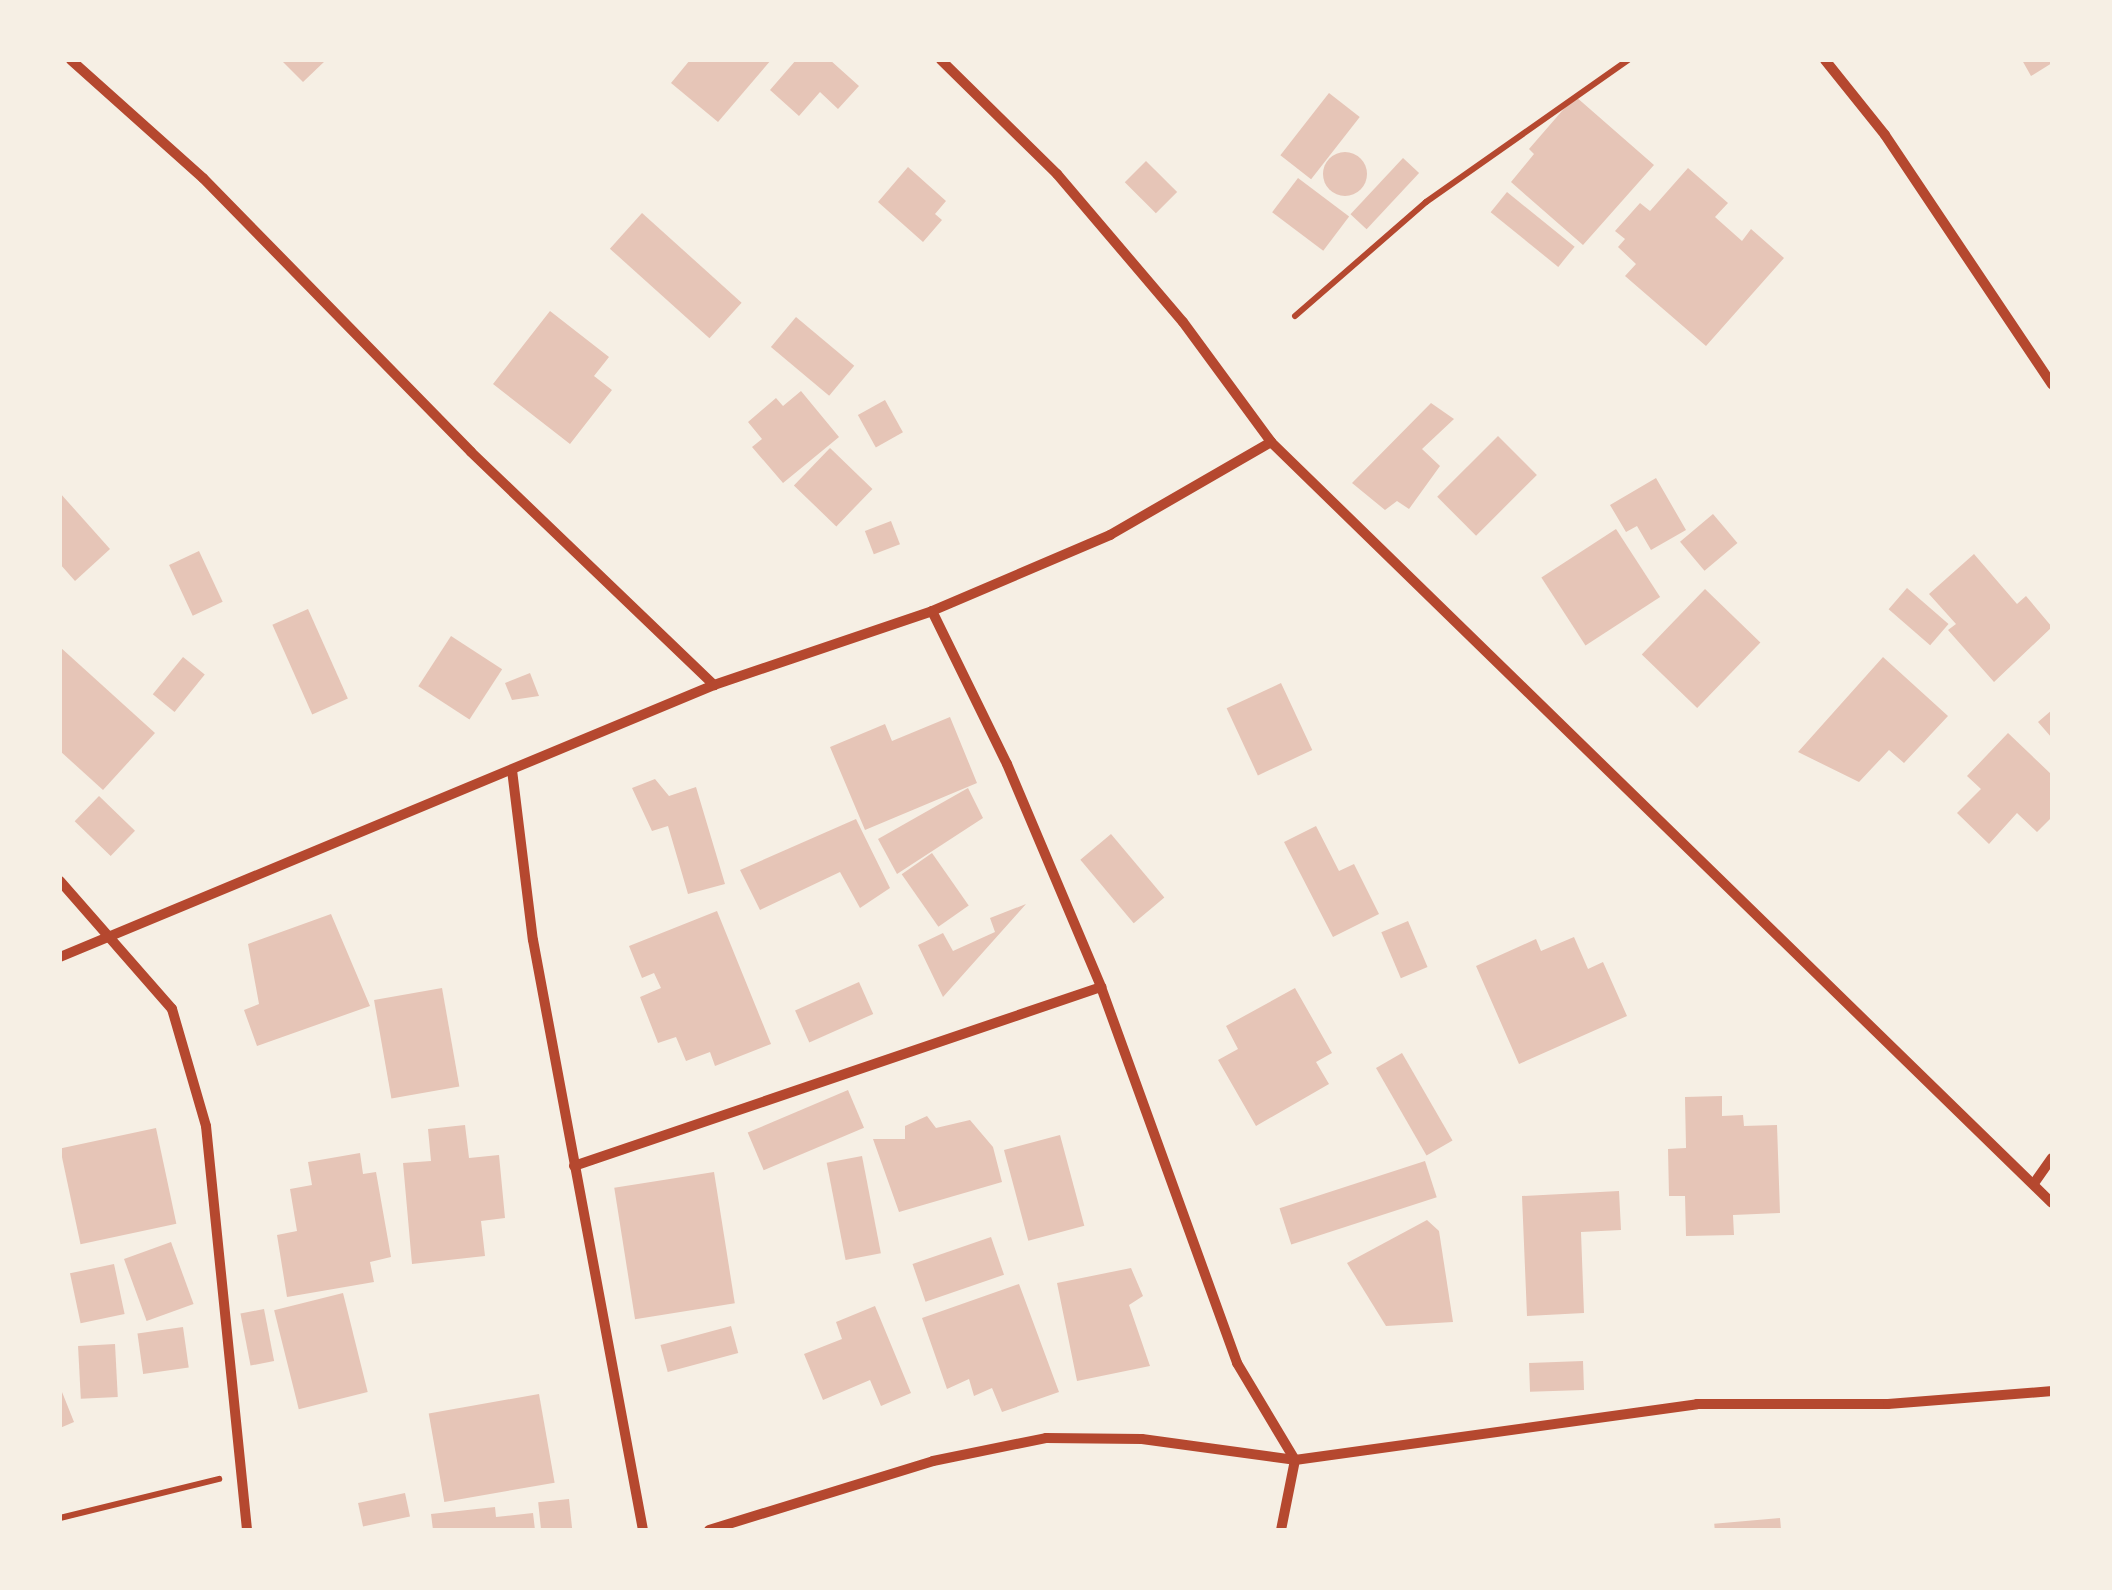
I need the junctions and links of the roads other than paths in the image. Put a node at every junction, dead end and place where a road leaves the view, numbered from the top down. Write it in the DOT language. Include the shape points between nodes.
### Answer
graph roads {
  1 [pos="71,60"];
  2 [pos="941,60"];
  3 [pos="1826,60"];
  4 [pos="2052,384"];
  5 [pos="1271,442"];
  6 [pos="932,611"];
  7 [pos="714,685"];
  8 [pos="512,770"];
  9 [pos="60,881"];
  10 [pos="109,936"];
  11 [pos="60,957"];
  12 [pos="1101,987"];
  13 [pos="2052,1158"];
  14 [pos="574,1166"];
  15 [pos="2035,1182"];
  16 [pos="2052,1202"];
  17 [pos="2052,1391"];
  18 [pos="1295,1460"];
  19 [pos="247,1530"];
  20 [pos="643,1530"];
  21 [pos="709,1530"];
  22 [pos="1280,1530"];
  1 -- 7 [label="street" via="202,178 471,452"];
  2 -- 5 [label="street" via="1057,174 1183,322"];
  3 -- 4 [label="street" via="1885,135"];
  5 -- 6 [label="street" via="1110,534"];
  5 -- 15 [label="street"];
  6 -- 7 [label="street"];
  6 -- 12 [label="street" via="1008,764"];
  7 -- 8 [label="street"];
  8 -- 10 [label="street"];
  8 -- 14 [label="street" via="533,940"];
  9 -- 10 [label="street"];
  10 -- 11 [label="street"];
  10 -- 19 [label="street" via="172,1009 206,1126"];
  12 -- 14 [label="street"];
  12 -- 18 [label="street" via="1237,1363"];
  13 -- 15 [label="street"];
  14 -- 20 [label="street"];
  15 -- 16 [label="street"];
  17 -- 18 [label="street" via="1888,1404 1698,1404"];
  18 -- 21 [label="street" via="1142,1438 1046,1438 933,1461"];
  18 -- 22 [label="street"];
}
